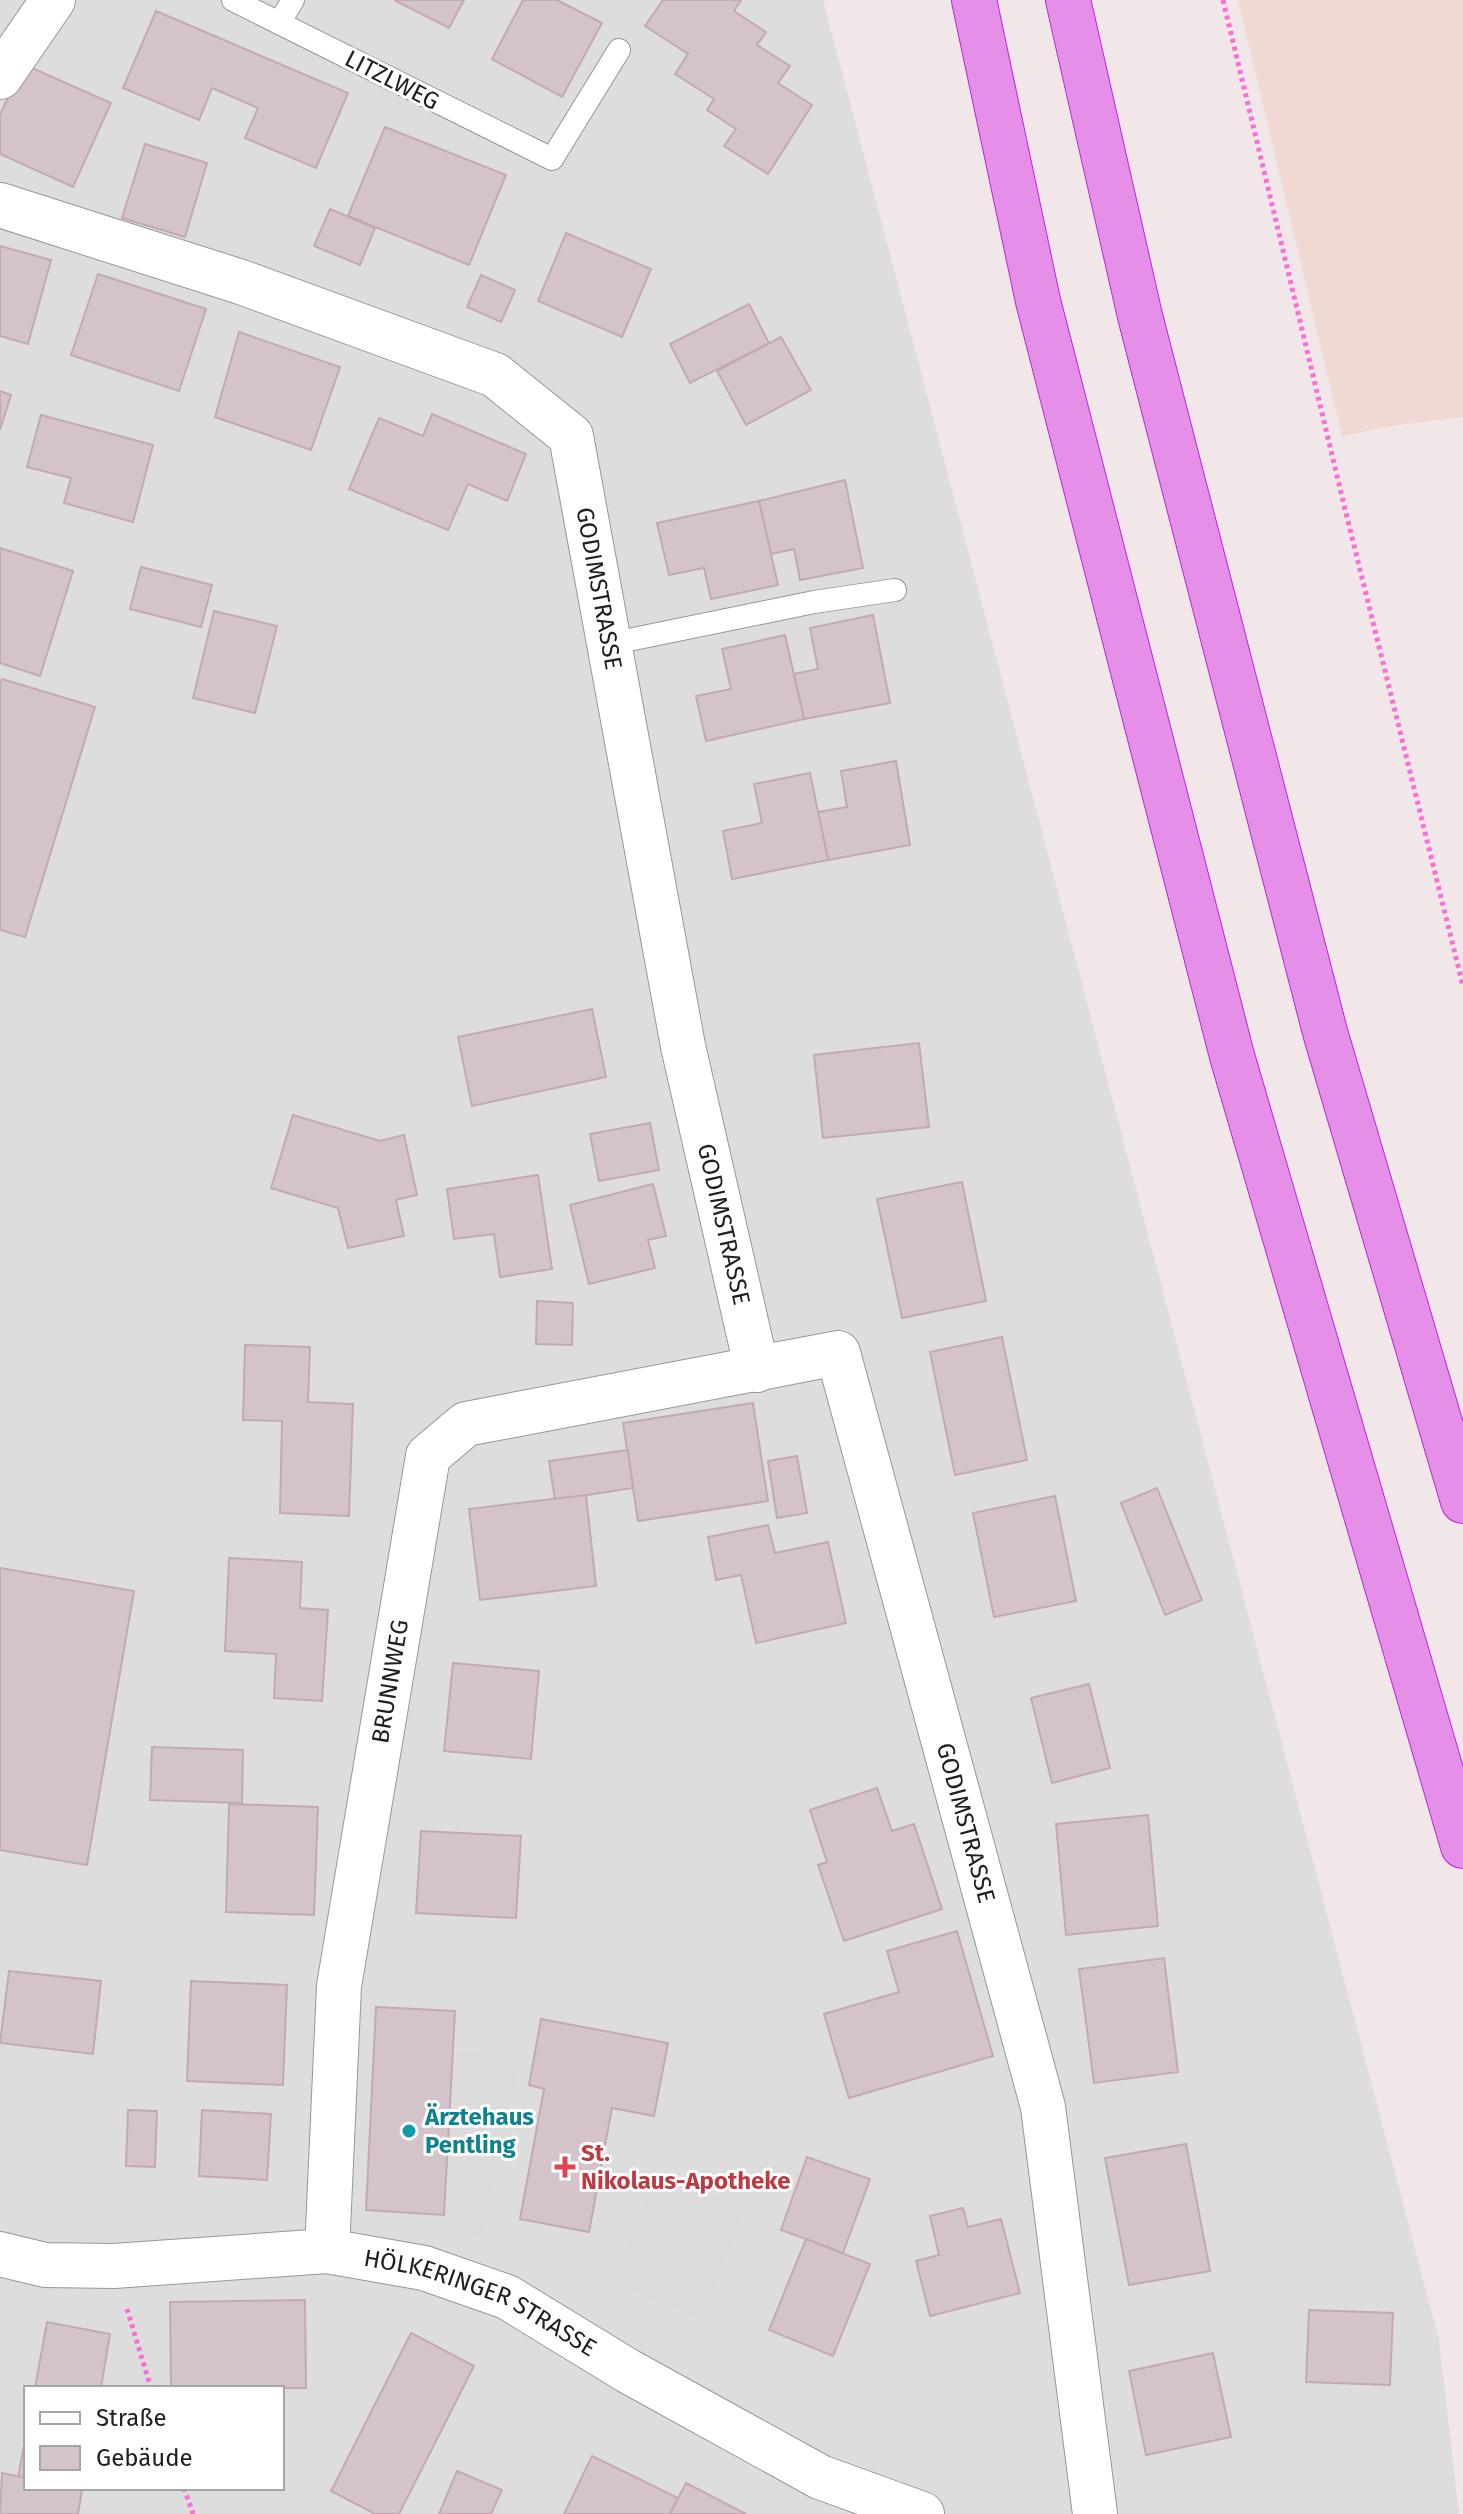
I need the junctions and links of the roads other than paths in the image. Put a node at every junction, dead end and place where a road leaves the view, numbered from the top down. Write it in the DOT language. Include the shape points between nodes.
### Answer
graph roads {
  1 [pos="53,0"];
  2 [pos="233,0"];
  3 [pos="293,0"];
  4 [pos="974,0"];
  5 [pos="1068,0"];
  6 [pos="279,23"];
  7 [pos="619,50"];
  8 [pos="0,77"];
  9 [pos="0,205"];
  10 [pos="895,590"];
  11 [pos="609,644"];
  12 [pos="757,1370"];
  13 [pos="1463,1501"];
  14 [pos="1463,1846"];
  15 [pos="327,2251"];
  16 [pos="0,2254"];
  17 [pos="922,2514"];
  18 [pos="1095,2514"];
  1 -- 8 [label="street"];
  2 -- 6 [label="lane, LITZLWEG"];
  3 -- 6 [label="lane"];
  4 -- 14 [label="highway" via="1038,301 1232,1056"];
  5 -- 13 [label="highway" via="1140,316 1325,1032"];
  6 -- 7 [label="lane, LITZLWEG" via="552,159"];
  9 -- 11 [label="street, GODIMSTRASSE" via="241,282 495,375 571,436"];
  10 -- 11 [label="lane"];
  11 -- 12 [label="street, GODIMSTRASSE" via="683,1046"];
  12 -- 15 [label="street, BRUNNWEG" via="466,1424 428,1456 339,1986"];
  12 -- 18 [label="street, GODIMSTRASSE" via="838,1353 1043,2107"];
  15 -- 16 [label="street, HÖLKERINGER STRASSE" via="114,2266 45,2265"];
  15 -- 17 [label="street, HÖLKERINGER STRASSE" via="424,2268 507,2297 820,2477"];
}
